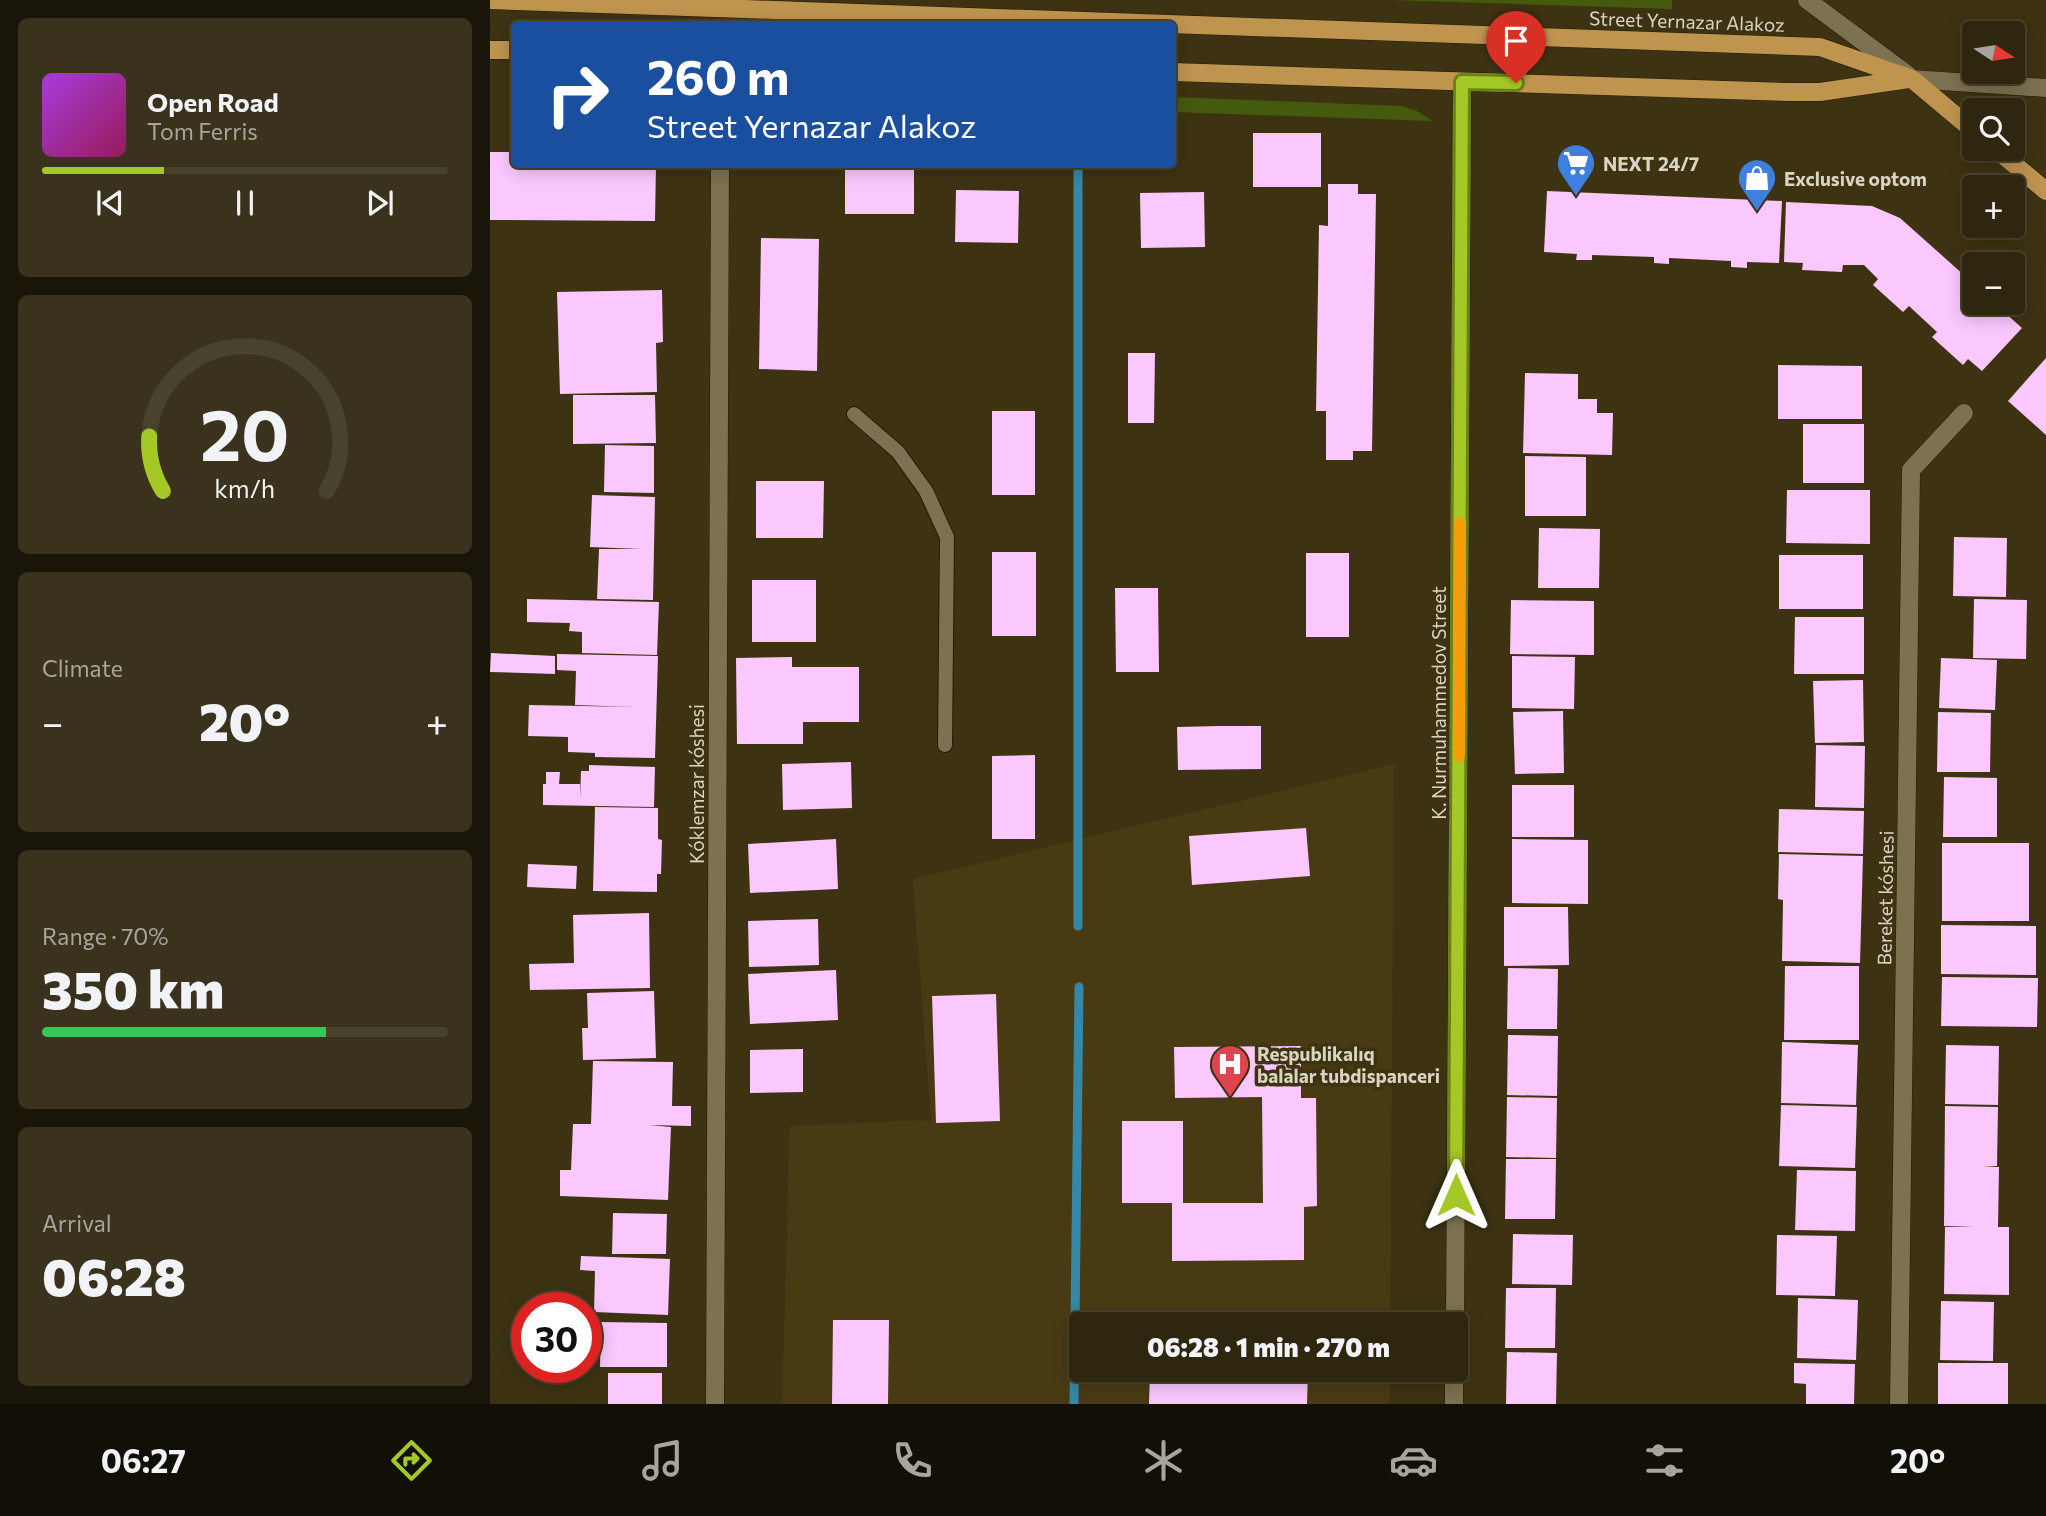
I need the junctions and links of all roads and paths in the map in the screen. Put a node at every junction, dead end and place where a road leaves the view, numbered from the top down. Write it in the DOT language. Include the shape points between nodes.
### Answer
graph roads {
  1 [pos="490,0"];
  2 [pos="1807,0"];
  3 [pos="1085,21"];
  4 [pos="1176,24"];
  5 [pos="490,50"];
  6 [pos="511,50"];
  7 [pos="1176,72"];
  8 [pos="1912,79"];
  9 [pos="1462,82"];
  10 [pos="2046,88"];
  11 [pos="1962,121"];
  12 [pos="2010,161"];
  13 [pos="720,168"];
  14 [pos="2046,191"];
  15 [pos="1964,413"];
  16 [pos="854,414"];
  17 [pos="945,745"];
  18 [pos="1455,1312"];
  19 [pos="1454,1382"];
  20 [pos="715,1404"];
  21 [pos="1454,1404"];
  22 [pos="1899,1404"];
  1 -- 3 [label="main road, Street Yernazar Alakoz"];
  2 -- 8 [label="street"];
  4 -- 8 [label="main road, Street Yernazar Alakoz" via="1821,47"];
  5 -- 6 [label="main road"];
  7 -- 9 [label="main road, Street Yernazar Alakoz"];
  8 -- 9 [label="main road, Street Yernazar Alakoz" via="1820,92"];
  8 -- 10 [label="street, Street Yernazar Alakoz"];
  8 -- 11 [label="main road"];
  9 -- 18 [label="street, K. Nurmuhammedov Street"];
  12 -- 14 [label="main road"];
  13 -- 20 [label="street, Kóklemzar kóshesi"];
  15 -- 22 [label="street, Bereket kóshesi" via="1911,470"];
  16 -- 17 [label="lane" via="898,452 926,491 947,537"];
  19 -- 21 [label="street"];
}
